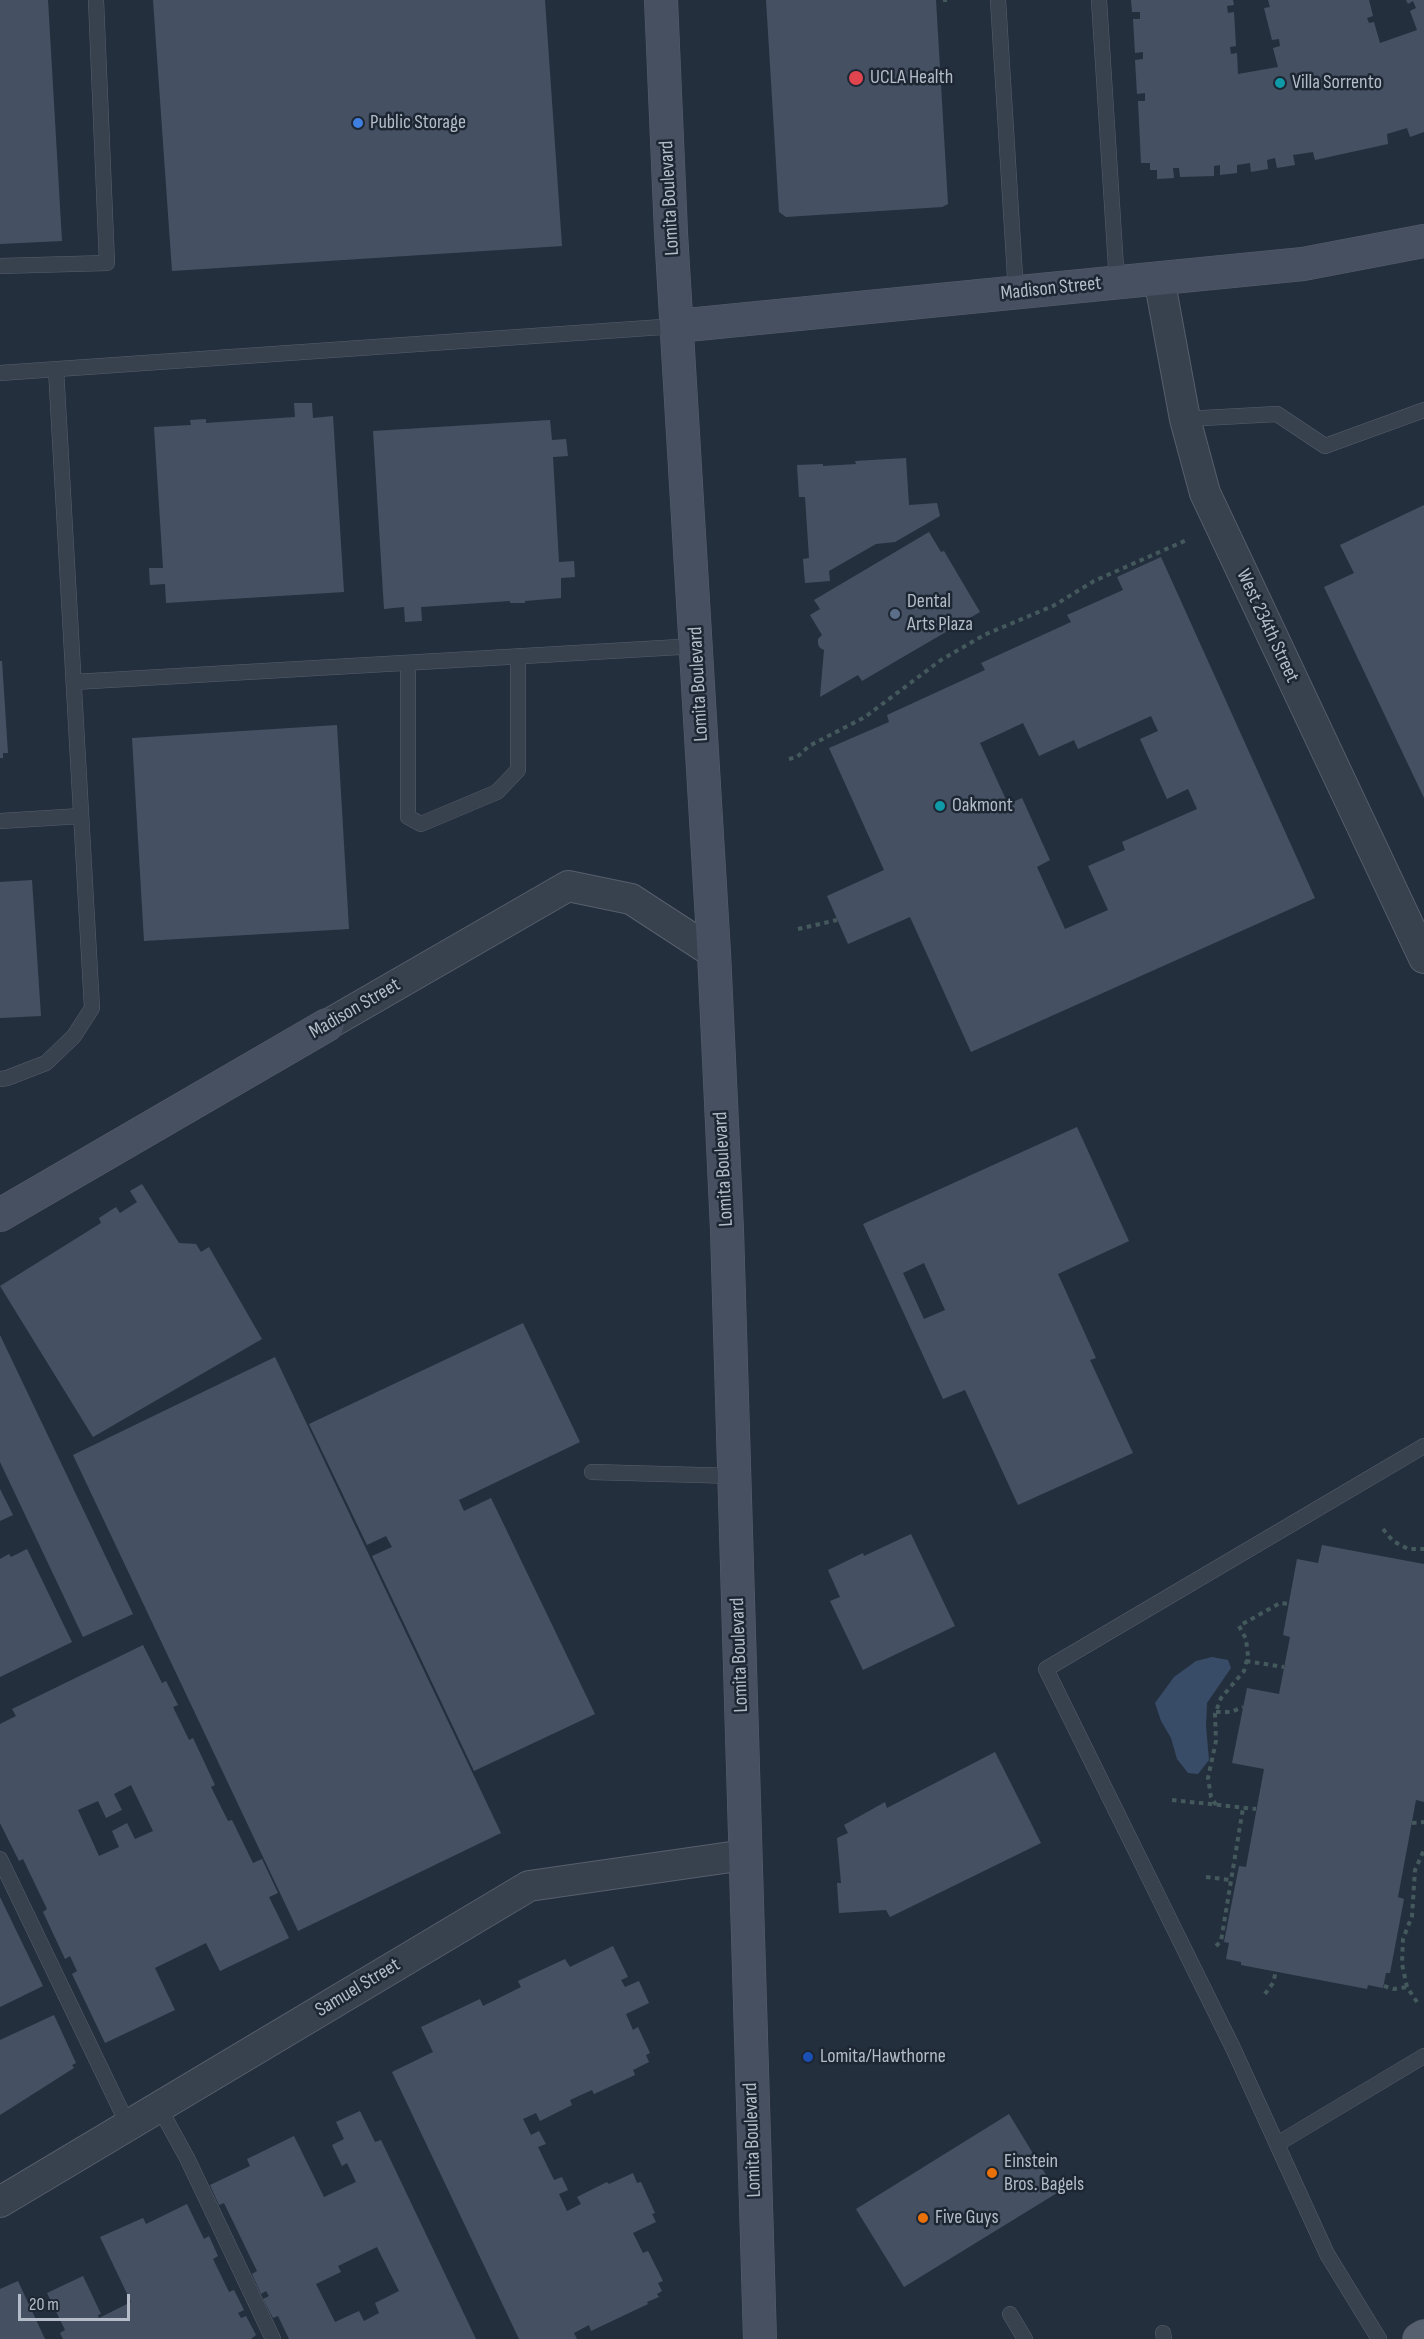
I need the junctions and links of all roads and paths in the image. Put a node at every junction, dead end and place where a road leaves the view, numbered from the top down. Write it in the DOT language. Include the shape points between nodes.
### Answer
graph roads {
  1 [pos="96,0"];
  2 [pos="661,0"];
  3 [pos="998,0"];
  4 [pos="1100,0"];
  5 [pos="1424,241"];
  6 [pos="0,266"];
  7 [pos="1160,278"];
  8 [pos="1118,283"];
  9 [pos="1016,293"];
  10 [pos="677,326"];
  11 [pos="56,369"];
  12 [pos="0,373"];
  13 [pos="1424,410"];
  14 [pos="1185,419"];
  15 [pos="1220,525"];
  16 [pos="697,646"];
  17 [pos="518,657"];
  18 [pos="408,663"];
  19 [pos="74,682"];
  20 [pos="789,759"];
  21 [pos="81,816"];
  22 [pos="0,821"];
  23 [pos="837,920"];
  24 [pos="798,928"];
  25 [pos="714,953"];
  26 [pos="1424,958"];
  27 [pos="327,1025"];
  28 [pos="2,1080"];
  29 [pos="0,1215"];
  30 [pos="1424,1446"];
  31 [pos="592,1472"];
  32 [pos="735,1476"];
  33 [pos="1383,1529"];
  34 [pos="1424,1549"];
  35 [pos="1289,1604"];
  36 [pos="1246,1661"];
  37 [pos="1284,1667"];
  38 [pos="1243,1707"];
  39 [pos="1216,1712"];
  40 [pos="1172,1800"];
  41 [pos="1216,1805"];
  42 [pos="1243,1808"];
  43 [pos="1256,1809"];
  44 [pos="1424,1822"];
  45 [pos="1412,1823"];
  46 [pos="1424,1850"];
  47 [pos="745,1855"];
  48 [pos="0,1859"];
  49 [pos="1206,1877"];
  50 [pos="1231,1880"];
  51 [pos="1216,1946"];
  52 [pos="1276,1971"];
  53 [pos="1383,1986"];
  54 [pos="1407,1987"];
  55 [pos="1265,1994"];
  56 [pos="1416,2002"];
  57 [pos="1424,2056"];
  58 [pos="159,2107"];
  59 [pos="128,2126"];
  60 [pos="1277,2144"];
  61 [pos="0,2202"];
  62 [pos="1010,2314"];
  63 [pos="1424,2336"];
  64 [pos="273,2339"];
  65 [pos="760,2339"];
  66 [pos="1025,2339"];
  67 [pos="1379,2339"];
  68 [pos="1419,2339"];
  1 -- 6 [label="lane" via="107,263"];
  2 -- 10 [label="main road, Lomita Boulevard"];
  3 -- 9 [label="lane"];
  4 -- 8 [label="lane"];
  5 -- 7 [label="main road, Madison Street" via="1303,264"];
  7 -- 8 [label="main road, Madison Street"];
  7 -- 14 [label="street, West 234th Street"];
  8 -- 9 [label="main road, Madison Street"];
  9 -- 10 [label="main road, Madison Street"];
  10 -- 11 [label="lane"];
  10 -- 16 [label="main road, Lomita Boulevard"];
  11 -- 12 [label="lane"];
  11 -- 19 [label="lane"];
  13 -- 14 [label="lane" via="1325,446 1277,414"];
  14 -- 15 [label="street, West 234th Street" via="1205,493"];
  15 -- 20 [label="path" via="984,635 941,660 865,717"];
  15 -- 26 [label="street, West 234th Street"];
  16 -- 17 [label="lane"];
  16 -- 25 [label="main road, Lomita Boulevard"];
  17 -- 18 [label="lane"];
  17 -- 18 [label="lane" via="518,770 497,792 421,824 408,817"];
  18 -- 19 [label="lane"];
  19 -- 21 [label="lane"];
  21 -- 22 [label="lane"];
  21 -- 28 [label="lane" via="92,1008 74,1036 46,1063"];
  23 -- 24 [label="path"];
  25 -- 27 [label="street, Madison Street" via="632,899 568,885"];
  25 -- 32 [label="main road, Lomita Boulevard"];
  27 -- 29 [label="main road, Madison Street"];
  30 -- 60 [label="lane" via="1046,1669"];
  31 -- 32 [label="lane"];
  32 -- 47 [label="main road, Lomita Boulevard"];
  33 -- 34 [label="path" via="1393,1541 1408,1548"];
  35 -- 36 [label="path" via="1280,1602 1239,1626 1246,1639"];
  36 -- 37 [label="path"];
  36 -- 39 [label="path" via="1244,1671 1221,1698"];
  38 -- 39 [label="path"];
  39 -- 41 [label="path" via="1216,1741 1208,1778"];
  40 -- 41 [label="path"];
  41 -- 42 [label="path"];
  42 -- 43 [label="path"];
  42 -- 50 [label="path"];
  44 -- 45 [label="path"];
  46 -- 54 [label="path" via="1415,1870 1412,1916 1403,1939 1402,1964"];
  47 -- 58 [label="street, Samuel Street" via="529,1886"];
  47 -- 65 [label="main road, Lomita Boulevard"];
  48 -- 59 [label="lane"];
  49 -- 50 [label="path"];
  50 -- 51 [label="path" via="1221,1941"];
  52 -- 55 [label="path" via="1274,1983"];
  53 -- 54 [label="path"];
  54 -- 56 [label="path"];
  57 -- 60 [label="lane"];
  58 -- 59 [label="street, Samuel Street"];
  58 -- 64 [label="lane"];
  59 -- 61 [label="street, Samuel Street"];
  60 -- 67 [label="lane" via="1327,2254"];
  62 -- 66 [label="lane"];
  63 -- 68 [label="main road"];
}
